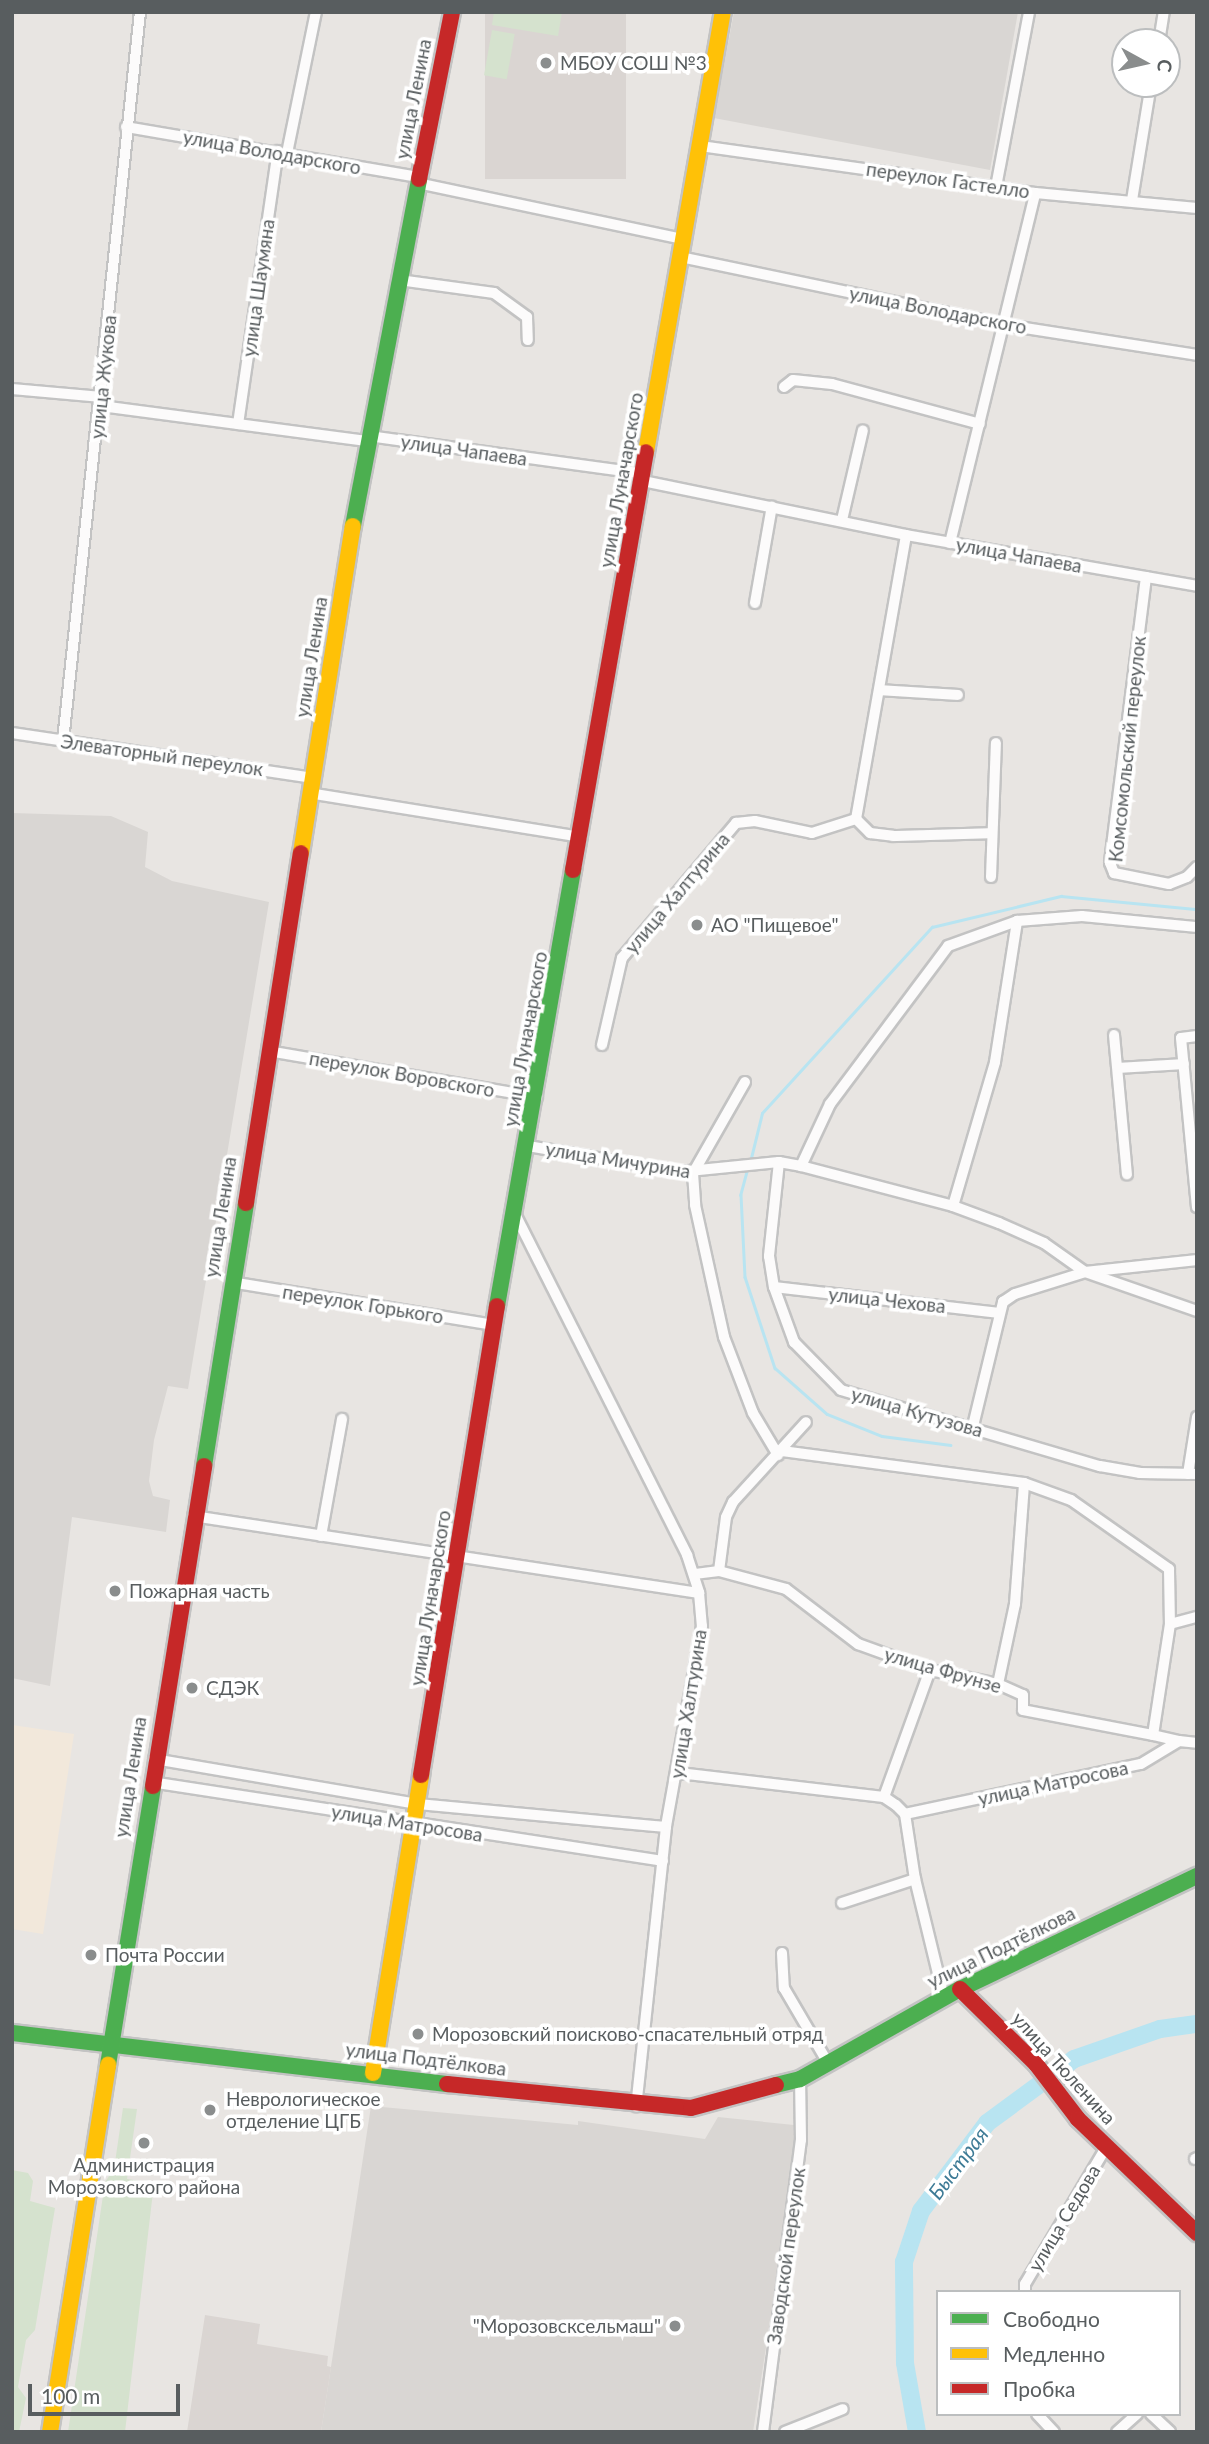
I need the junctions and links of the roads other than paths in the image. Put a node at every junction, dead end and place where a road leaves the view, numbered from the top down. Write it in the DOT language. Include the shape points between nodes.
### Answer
graph roads {
  1 [pos="140,12"];
  2 [pos="316,12"];
  3 [pos="452,12"];
  4 [pos="723,12"];
  5 [pos="1028,12"];
  6 [pos="1150,98"];
  7 [pos="126,127"];
  8 [pos="700,146"];
  9 [pos="283,152"];
  10 [pos="418,180"];
  11 [pos="996,187"];
  12 [pos="1035,193"];
  13 [pos="1132,200"];
  14 [pos="1197,208"];
  15 [pos="684,239"];
  16 [pos="680,257"];
  17 [pos="399,280"];
  18 [pos="1006,325"];
  19 [pos="528,340"];
  20 [pos="1197,355"];
  21 [pos="784,387"];
  22 [pos="12,389"];
  23 [pos="101,402"];
  24 [pos="238,424"];
  25 [pos="980,424"];
  26 [pos="863,430"];
  27 [pos="368,438"];
  28 [pos="643,478"];
  29 [pos="772,506"];
  30 [pos="842,520"];
  31 [pos="906,535"];
  32 [pos="950,543"];
  33 [pos="1146,577"];
  34 [pos="1197,586"];
  35 [pos="755,603"];
  36 [pos="878,690"];
  37 [pos="958,695"];
  38 [pos="12,733"];
  39 [pos="63,741"];
  40 [pos="996,743"];
  41 [pos="311,785"];
  42 [pos="856,818"];
  43 [pos="992,833"];
  44 [pos="581,837"];
  45 [pos="1197,867"];
  46 [pos="991,877"];
  47 [pos="1017,920"];
  48 [pos="1197,928"];
  49 [pos="1114,1035"];
  50 [pos="1197,1036"];
  51 [pos="602,1045"];
  52 [pos="268,1051"];
  53 [pos="1184,1064"];
  54 [pos="1118,1068"];
  55 [pos="745,1082"];
  56 [pos="537,1097"];
  57 [pos="528,1146"];
  58 [pos="779,1162"];
  59 [pos="801,1166"];
  60 [pos="693,1173"];
  61 [pos="1127,1174"];
  62 [pos="953,1206"];
  63 [pos="1197,1207"];
  64 [pos="516,1216"];
  65 [pos="1197,1260"];
  66 [pos="1085,1272"];
  67 [pos="232,1282"];
  68 [pos="774,1287"];
  69 [pos="1197,1311"];
  70 [pos="1000,1313"];
  71 [pos="494,1325"];
  72 [pos="1197,1417"];
  73 [pos="342,1419"];
  74 [pos="806,1422"];
  75 [pos="973,1426"];
  76 [pos="780,1453"];
  77 [pos="1193,1474"];
  78 [pos="1024,1483"];
  79 [pos="193,1516"];
  80 [pos="321,1536"];
  81 [pos="459,1558"];
  82 [pos="719,1572"];
  83 [pos="695,1574"];
  84 [pos="699,1593"];
  85 [pos="1197,1617"];
  86 [pos="1170,1624"];
  87 [pos="930,1670"];
  88 [pos="998,1684"];
  89 [pos="1153,1735"];
  90 [pos="1179,1741"];
  91 [pos="1197,1743"];
  92 [pos="154,1759"];
  93 [pos="679,1773"];
  94 [pos="151,1782"];
  95 [pos="884,1797"];
  96 [pos="418,1804"];
  97 [pos="905,1815"];
  98 [pos="414,1826"];
  99 [pos="666,1827"];
  100 [pos="663,1861"];
  101 [pos="1197,1876"];
  102 [pos="915,1879"];
  103 [pos="842,1903"];
  104 [pos="782,1953"];
  105 [pos="960,1989"];
  106 [pos="944,1998"];
  107 [pos="12,2034"];
  108 [pos="111,2043"];
  109 [pos="828,2063"];
  110 [pos="373,2073"];
  111 [pos="800,2079"];
  112 [pos="636,2106"];
  113 [pos="1107,2146"];
  114 [pos="1197,2233"];
  115 [pos="1025,2290"];
  116 [pos="843,2410"];
  117 [pos="1039,2416"];
  118 [pos="1135,2416"];
  119 [pos="1153,2416"];
  120 [pos="50,2432"];
  121 [pos="763,2432"];
  122 [pos="785,2432"];
  123 [pos="1054,2432"];
  124 [pos="1117,2432"];
  125 [pos="1170,2432"];
  1 -- 7 [label="street, улица Жукова"];
  2 -- 9 [label="street, улица Шаумяна"];
  3 -- 10 [label="main road, улица Ленина"];
  4 -- 8 [label="main road, улица Луначарского"];
  5 -- 11 [label="street"];
  6 -- 13 [label="street"];
  7 -- 9 [label="street, улица Володарского"];
  7 -- 23 [label="street, улица Жукова"];
  8 -- 11 [label="street, переулок Гастелло"];
  8 -- 15 [label="main road, улица Луначарского"];
  9 -- 10 [label="street, улица Володарского"];
  9 -- 24 [label="street, улица Шаумяна"];
  10 -- 15 [label="street, улица Володарского"];
  10 -- 17 [label="main road, улица Ленина"];
  11 -- 12 [label="street, переулок Гастелло"];
  12 -- 13 [label="street, переулок Гастелло"];
  12 -- 18 [label="street"];
  13 -- 14 [label="street, переулок Гастелло"];
  15 -- 16 [label="main road, улица Луначарского"];
  16 -- 18 [label="street, улица Володарского"];
  16 -- 28 [label="main road, улица Луначарского"];
  17 -- 19 [label="street" via="494,293 527,317"];
  17 -- 27 [label="main road, улица Ленина"];
  18 -- 20 [label="street, улица Володарского"];
  18 -- 25 [label="street"];
  21 -- 25 [label="street" via="793,380 832,384"];
  22 -- 23 [label="street, улица Чапаева"];
  23 -- 24 [label="street, улица Чапаева"];
  23 -- 39 [label="street, улица Жукова"];
  24 -- 27 [label="street, улица Чапаева"];
  25 -- 32 [label="street"];
  26 -- 30 [label="street"];
  27 -- 28 [label="street, улица Чапаева"];
  27 -- 41 [label="main road, улица Ленина"];
  28 -- 29 [label="street, улица Чапаева"];
  28 -- 44 [label="main road, улица Луначарского"];
  29 -- 30 [label="street, улица Чапаева"];
  29 -- 35 [label="street"];
  30 -- 31 [label="street, улица Чапаева"];
  31 -- 32 [label="street, улица Чапаева"];
  31 -- 36 [label="street"];
  32 -- 33 [label="street, улица Чапаева"];
  33 -- 34 [label="street, улица Чапаева"];
  33 -- 45 [label="street, Комсомольский переулок" via="1110,863 1114,873 1170,884"];
  36 -- 37 [label="street"];
  36 -- 42 [label="street"];
  38 -- 39 [label="street, Элеваторный переулок"];
  39 -- 41 [label="street, Элеваторный переулок"];
  40 -- 43 [label="street"];
  41 -- 44 [label="street, Элеваторный переулок"];
  41 -- 52 [label="main road, улица Ленина"];
  42 -- 43 [label="street" via="870,833 893,836"];
  42 -- 51 [label="street, улица Халтурина" via="812,833 755,821 736,823 622,958"];
  43 -- 46 [label="street"];
  44 -- 56 [label="main road, улица Луначарского"];
  47 -- 48 [label="street" via="1082,916"];
  47 -- 59 [label="street" via="948,946 830,1104"];
  47 -- 62 [label="street" via="995,1062"];
  49 -- 54 [label="street"];
  50 -- 53 [label="street" via="1181,1038"];
  52 -- 56 [label="street, переулок Воровского"];
  52 -- 67 [label="main road, улица Ленина"];
  53 -- 54 [label="street"];
  53 -- 63 [label="street"];
  54 -- 61 [label="street"];
  55 -- 60 [label="street"];
  56 -- 57 [label="main road, улица Луначарского"];
  57 -- 60 [label="street, улица Мичурина"];
  57 -- 64 [label="main road, улица Луначарского"];
  58 -- 59 [label="street, улица Мичурина"];
  58 -- 60 [label="street, улица Мичурина"];
  58 -- 68 [label="street, улица Кутузова" via="769,1256"];
  59 -- 62 [label="street, улица Мичурина"];
  60 -- 76 [label="street" via="695,1205 724,1337 752,1413"];
  62 -- 66 [label="street, улица Мичурина" via="1044,1243"];
  64 -- 71 [label="main road, улица Луначарского"];
  64 -- 83 [label="street, улица Халтурина"];
  65 -- 66 [label="street"];
  66 -- 69 [label="street"];
  66 -- 70 [label="street" via="1015,1294 1003,1302"];
  67 -- 71 [label="street, переулок Горького"];
  67 -- 79 [label="main road, улица Ленина"];
  68 -- 70 [label="street, улица Чехова"];
  68 -- 75 [label="street, улица Кутузова" via="793,1342 841,1390"];
  70 -- 75 [label="street"];
  71 -- 81 [label="main road, улица Луначарского"];
  72 -- 77 [label="street"];
  73 -- 80 [label="street"];
  74 -- 76 [label="street"];
  75 -- 77 [label="street, улица Кутузова" via="1100,1466 1140,1473"];
  76 -- 78 [label="street"];
  76 -- 82 [label="street" via="733,1502 726,1517"];
  78 -- 86 [label="street" via="1071,1500 1169,1569"];
  78 -- 88 [label="street" via="1015,1604"];
  79 -- 80 [label="street"];
  79 -- 92 [label="main road, улица Ленина"];
  80 -- 81 [label="street"];
  81 -- 84 [label="street"];
  81 -- 96 [label="main road, улица Луначарского"];
  82 -- 83 [label="street, улица Фрунзе"];
  82 -- 87 [label="street, улица Фрунзе" via="786,1589 858,1644"];
  83 -- 84 [label="street, улица Халтурина"];
  84 -- 93 [label="street, улица Халтурина" via="702,1626"];
  85 -- 86 [label="street"];
  86 -- 89 [label="street"];
  87 -- 88 [label="street, улица Фрунзе"];
  87 -- 95 [label="street"];
  88 -- 89 [label="street, улица Фрунзе" via="1023,1695 1023,1710"];
  89 -- 90 [label="street"];
  90 -- 91 [label="street"];
  90 -- 97 [label="street, улица Матросова" via="1141,1764"];
  92 -- 94 [label="main road, улица Ленина"];
  92 -- 96 [label="street, улица Матросова"];
  93 -- 95 [label="street"];
  93 -- 99 [label="street, улица Халтурина"];
  94 -- 98 [label="street, улица Матросова"];
  94 -- 108 [label="main road, улица Ленина"];
  95 -- 97 [label="street"];
  96 -- 98 [label="main road, улица Луначарского"];
  96 -- 99 [label="street, улица Матросова"];
  97 -- 102 [label="street"];
  98 -- 100 [label="street, улица Матросова"];
  98 -- 110 [label="main road, улица Луначарского"];
  99 -- 100 [label="street, улица Халтурина"];
  100 -- 112 [label="street, улица Халтурина"];
  101 -- 105 [label="main road, улица Подтёлкова"];
  102 -- 103 [label="street"];
  102 -- 106 [label="street"];
  104 -- 109 [label="street" via="785,1988"];
  105 -- 106 [label="main road, улица Подтёлкова"];
  105 -- 113 [label="main road, улица Тюленина" via="1036,2064 1061,2099"];
  106 -- 109 [label="main road, улица Подтёлкова"];
  107 -- 108 [label="main road, улица Подтёлкова"];
  108 -- 110 [label="main road, улица Подтёлкова"];
  108 -- 120 [label="main road, улица Ленина"];
  109 -- 111 [label="main road, улица Подтёлкова"];
  110 -- 112 [label="main road, улица Подтёлкова"];
  111 -- 112 [label="main road, улица Подтёлкова" via="691,2108"];
  111 -- 121 [label="street, Заводской переулок" via="801,2140"];
  113 -- 114 [label="main road, улица Тюленина"];
  113 -- 115 [label="street, улица Седова"];
  116 -- 122 [label="street"];
  117 -- 123 [label="street"];
  118 -- 124 [label="street"];
  119 -- 125 [label="street"];
}
